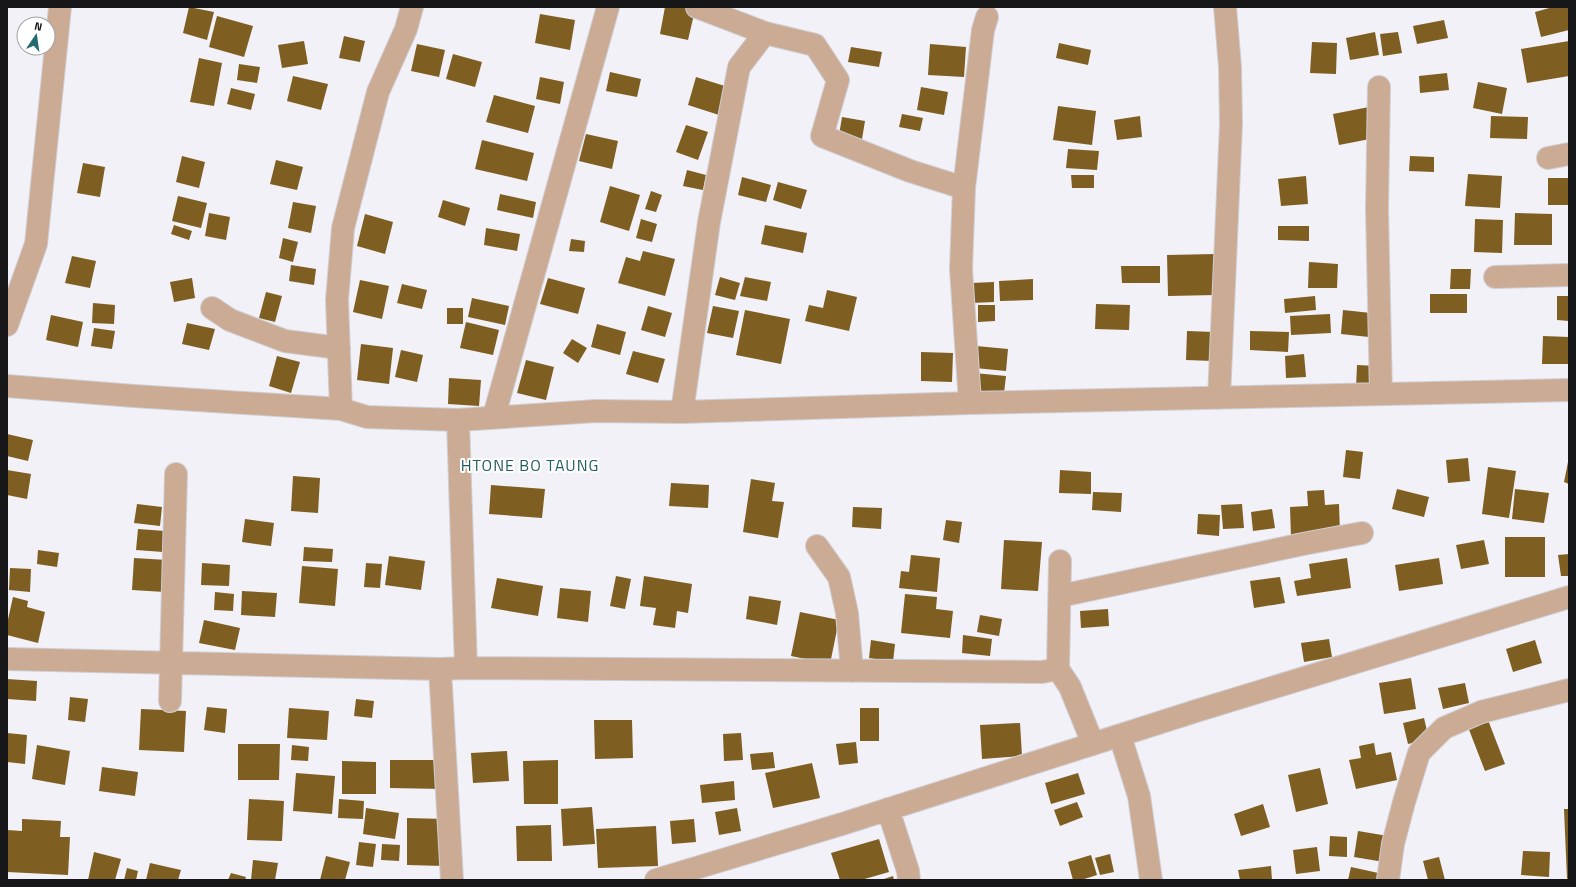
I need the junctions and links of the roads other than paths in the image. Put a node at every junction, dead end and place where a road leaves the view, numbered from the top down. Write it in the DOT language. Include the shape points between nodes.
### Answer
graph roads {
  1 [pos="60,7"];
  2 [pos="412,7"];
  3 [pos="608,7"];
  4 [pos="697,7"];
  5 [pos="1225,7"];
  6 [pos="986,17"];
  7 [pos="765,33"];
  8 [pos="1379,87"];
  9 [pos="1569,154"];
  10 [pos="1548,158"];
  11 [pos="964,188"];
  12 [pos="1569,275"];
  13 [pos="1495,277"];
  14 [pos="212,308"];
  15 [pos="7,325"];
  16 [pos="339,348"];
  17 [pos="7,386"];
  18 [pos="1569,390"];
  19 [pos="1381,394"];
  20 [pos="1219,398"];
  21 [pos="970,404"];
  22 [pos="341,409"];
  23 [pos="682,412"];
  24 [pos="494,416"];
  25 [pos="459,436"];
  26 [pos="176,474"];
  27 [pos="1362,533"];
  28 [pos="817,546"];
  29 [pos="1060,561"];
  30 [pos="1060,596"];
  31 [pos="1569,597"];
  32 [pos="7,659"];
  33 [pos="172,663"];
  34 [pos="466,668"];
  35 [pos="440,669"];
  36 [pos="1058,669"];
  37 [pos="852,671"];
  38 [pos="1569,690"];
  39 [pos="170,701"];
  40 [pos="1120,736"];
  41 [pos="1094,744"];
  42 [pos="888,809"];
  43 [pos="452,880"];
  44 [pos="656,880"];
  45 [pos="909,880"];
  46 [pos="1151,880"];
  47 [pos="1388,880"];
  1 -- 15 [label="street" via="36,244"];
  2 -- 16 [label="street" via="406,29 378,92 343,228 337,300"];
  3 -- 24 [label="street"];
  4 -- 7 [label="street"];
  5 -- 20 [label="street" via="1231,124"];
  6 -- 11 [label="street"];
  7 -- 11 [label="street" via="815,45 838,80 822,136 910,171"];
  7 -- 23 [label="street" via="740,67 709,222"];
  8 -- 19 [label="street" via="1377,209"];
  9 -- 10 [label="street"];
  11 -- 21 [label="street" via="961,269"];
  12 -- 13 [label="street"];
  14 -- 16 [label="street" via="230,320 285,341"];
  16 -- 22 [label="street"];
  17 -- 22 [label="street"];
  18 -- 19 [label="street"];
  19 -- 20 [label="street"];
  20 -- 21 [label="street"];
  21 -- 23 [label="street"];
  22 -- 25 [label="street"];
  23 -- 24 [label="street" via="596,411"];
  24 -- 25 [label="street"];
  25 -- 34 [label="street"];
  26 -- 33 [label="street"];
  27 -- 30 [label="street"];
  28 -- 37 [label="street" via="839,577 847,613"];
  29 -- 30 [label="street"];
  30 -- 36 [label="street"];
  31 -- 40 [label="street"];
  32 -- 33 [label="street"];
  33 -- 35 [label="street"];
  33 -- 39 [label="street"];
  34 -- 35 [label="street"];
  34 -- 37 [label="street"];
  35 -- 43 [label="street"];
  36 -- 37 [label="street" via="1042,672"];
  36 -- 41 [label="street" via="1070,687"];
  38 -- 47 [label="street" via="1481,712 1444,728 1419,753 1395,837"];
  40 -- 41 [label="street"];
  40 -- 46 [label="street" via="1138,796"];
  41 -- 42 [label="street"];
  42 -- 44 [label="street"];
  42 -- 45 [label="street"];
}
